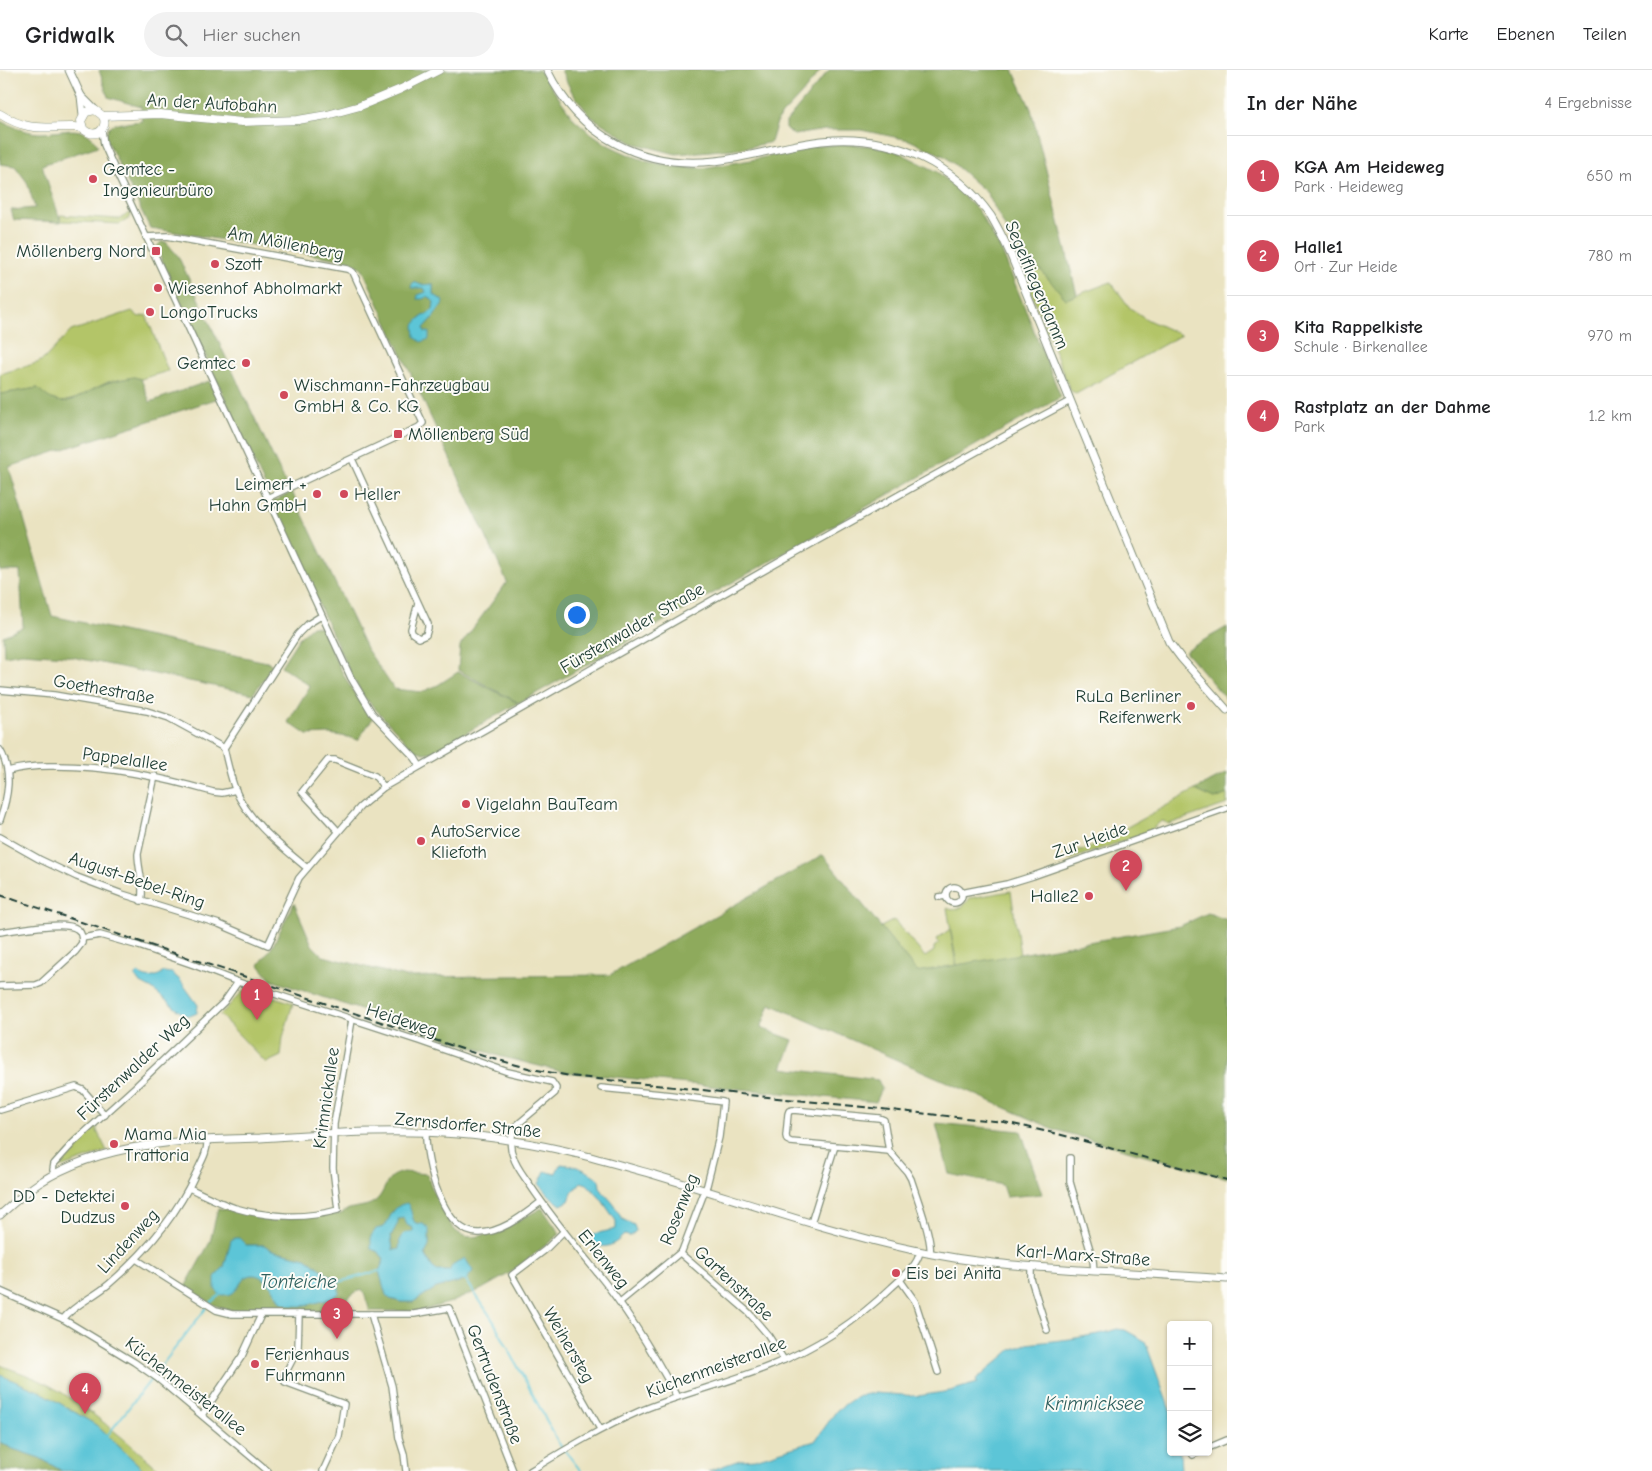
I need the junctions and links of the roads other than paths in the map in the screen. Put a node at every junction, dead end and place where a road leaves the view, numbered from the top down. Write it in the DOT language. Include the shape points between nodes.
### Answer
graph roads {
  1 [pos="68,70"];
  2 [pos="439,70"];
  3 [pos="547,70"];
  4 [pos="81,96"];
  5 [pos="95,110"];
  6 [pos="0,114"];
  7 [pos="83,121"];
  8 [pos="103,124"];
  9 [pos="92,134"];
  10 [pos="104,145"];
  11 [pos="146,237"];
  12 [pos="1070,401"];
  13 [pos="352,459"];
  14 [pos="267,498"];
  15 [pos="418,603"];
  16 [pos="321,616"];
  17 [pos="0,690"];
  18 [pos="1227,710"];
  19 [pos="224,748"];
  20 [pos="0,750"];
  21 [pos="420,766"];
  22 [pos="8,771"];
  23 [pos="155,776"];
  24 [pos="384,787"];
  25 [pos="236,790"];
  26 [pos="1227,808"];
  27 [pos="0,820"];
  28 [pos="338,831"];
  29 [pos="0,837"];
  30 [pos="307,868"];
  31 [pos="962,893"];
  32 [pos="946,896"];
  33 [pos="939,897"];
  34 [pos="141,901"];
  35 [pos="0,932"];
  36 [pos="82,938"];
  37 [pos="268,945"];
  38 [pos="238,982"];
  39 [pos="0,986"];
  40 [pos="352,1020"];
  41 [pos="601,1088"];
  42 [pos="0,1110"];
  43 [pos="105,1115"];
  44 [pos="333,1133"];
  45 [pos="426,1133"];
  46 [pos="207,1140"];
  47 [pos="511,1140"];
  48 [pos="835,1146"];
  49 [pos="889,1151"];
  50 [pos="1070,1158"];
  51 [pos="55,1174"];
  52 [pos="189,1188"];
  53 [pos="705,1190"];
  54 [pos="541,1202"];
  55 [pos="0,1215"];
  56 [pos="811,1223"];
  57 [pos="563,1232"];
  58 [pos="920,1252"];
  59 [pos="680,1253"];
  60 [pos="933,1254"];
  61 [pos="136,1259"];
  62 [pos="1031,1267"];
  63 [pos="1094,1271"];
  64 [pos="1227,1279"];
  65 [pos="900,1280"];
  66 [pos="0,1291"];
  67 [pos="620,1302"];
  68 [pos="299,1314"];
  69 [pos="371,1314"];
  70 [pos="261,1315"];
  71 [pos="63,1319"];
  72 [pos="1047,1330"];
  73 [pos="784,1360"];
  74 [pos="938,1372"];
  75 [pos="677,1397"];
  76 [pos="202,1415"];
  77 [pos="600,1429"];
  78 [pos="1227,1440"];
  79 [pos="1212,1446"];
  80 [pos="268,1471"];
  81 [pos="323,1471"];
  82 [pos="406,1471"];
  83 [pos="513,1471"];
  84 [pos="530,1471"];
  1 -- 4 [label="street"];
  2 -- 8 [label="main road, An der Autobahn" via="360,106 307,119 253,123 160,114 119,115"];
  3 -- 12 [label="street, Segelfliegerdamm" via="563,98 586,124 619,146 651,158 715,161 802,144 845,140 899,148 942,169 974,196 991,216"];
  4 -- 5 [label="street"];
  4 -- 7 [label="street"];
  5 -- 7 [label="main road" via="89,111"];
  5 -- 8 [label="main road"];
  6 -- 7 [label="main road" via="30,127 65,126"];
  7 -- 9 [label="main road" via="87,132"];
  8 -- 9 [label="main road" via="98,132"];
  8 -- 10 [label="street"];
  9 -- 10 [label="street"];
  10 -- 11 [label="street"];
  11 -- 13 [label="street, Am Möllenberg" via="167,236 354,272 423,423 419,428"];
  11 -- 14 [label="street"];
  12 -- 18 [label="street, Segelfliegerdamm" via="1169,642"];
  12 -- 21 [label="street, Fürstenwalder Straße"];
  13 -- 14 [label="street, Am Möllenberg"];
  13 -- 15 [label="street"];
  14 -- 16 [label="street"];
  15 -- 15 [label="street" via="428,628 426,635 419,638 411,629"];
  16 -- 19 [label="street" via="298,634"];
  16 -- 21 [label="street" via="363,700"];
  17 -- 19 [label="street, Goethestraße" via="148,710"];
  19 -- 25 [label="street"];
  20 -- 22 [label="street"];
  21 -- 24 [label="street, Fürstenwalder Straße"];
  22 -- 23 [label="street, Pappelallee" via="64,766"];
  22 -- 27 [label="street" via="8,795"];
  23 -- 25 [label="street, Pappelallee" via="222,794"];
  23 -- 34 [label="street" via="138,854"];
  24 -- 28 [label="street, Fürstenwalder Straße"];
  24 -- 28 [label="street" via="374,776 328,760 302,792"];
  25 -- 30 [label="street" via="267,833"];
  26 -- 31 [label="street, Zur Heide" via="1032,876"];
  28 -- 30 [label="street, Fürstenwalder Straße"];
  29 -- 34 [label="street, August-Bebel-Ring" via="77,877"];
  30 -- 37 [label="street, Fürstenwalder Straße" via="299,878"];
  31 -- 32 [label="street, Zur Heide" via="952,887"];
  31 -- 32 [label="street, Zur Heide" via="960,900 955,902 950,902"];
  32 -- 33 [label="street, Zur Heide"];
  34 -- 37 [label="street, August-Bebel-Ring" via="219,924"];
  35 -- 36 [label="street" via="63,924 77,929"];
  36 -- 38 [label="street, Heideweg" via="100,935"];
  36 -- 39 [label="street" via="79,948 41,983"];
  38 -- 40 [label="street, Heideweg"];
  38 -- 43 [label="street, Fürstenwalder Weg" via="224,1002"];
  40 -- 44 [label="street, Krimnickallee"];
  40 -- 47 [label="street, Heideweg" via="508,1072 552,1082 555,1093 518,1124"];
  41 -- 53 [label="street, Rosenweg" via="723,1102 719,1137"];
  42 -- 43 [label="street" via="76,1087 83,1090"];
  43 -- 51 [label="street, Fürstenwalder Weg" via="55,1162"];
  44 -- 45 [label="street, Zernsdorfer Straße"];
  44 -- 46 [label="street, Zernsdorfer Straße"];
  44 -- 52 [label="street, Krimnickallee" via="338,1210 312,1215 273,1215 237,1208"];
  45 -- 47 [label="street, Zernsdorfer Straße"];
  45 -- 54 [label="street" via="436,1188 452,1217 463,1228 479,1233 492,1230 510,1223"];
  46 -- 51 [label="street, Zernsdorfer Straße" via="125,1150"];
  46 -- 52 [label="street, Lindenweg" via="207,1150"];
  47 -- 53 [label="street, Zernsdorfer Straße" via="602,1160"];
  47 -- 54 [label="street, Erlenweg" via="513,1158"];
  48 -- 49 [label="street"];
  48 -- 49 [label="street" via="787,1140 789,1111 879,1118 886,1124"];
  48 -- 56 [label="street"];
  49 -- 60 [label="street" via="911,1179"];
  50 -- 63 [label="street" via="1070,1182"];
  51 -- 55 [label="street, Zernsdorfer Straße" via="32,1188"];
  52 -- 61 [label="street, Lindenweg" via="163,1230"];
  53 -- 56 [label="street, Zernsdorfer Straße"];
  53 -- 59 [label="street, Rosenweg"];
  54 -- 57 [label="street, Erlenweg"];
  56 -- 58 [label="street, Zernsdorfer Straße"];
  57 -- 67 [label="street, Erlenweg"];
  57 -- 77 [label="street, Weihersteg" via="512,1275"];
  58 -- 60 [label="street, Zernsdorfer Straße"];
  58 -- 65 [label="street, Küchenmeisterallee" via="915,1264"];
  59 -- 67 [label="street, Rosenweg"];
  59 -- 73 [label="street, Gartenstraße" via="748,1312"];
  60 -- 62 [label="street, Karl-Marx-Straße"];
  61 -- 70 [label="street" via="216,1310"];
  61 -- 71 [label="street, Lindenweg"];
  62 -- 63 [label="street, Karl-Marx-Straße"];
  62 -- 72 [label="street" via="1031,1279"];
  63 -- 64 [label="street, Karl-Marx-Straße"];
  65 -- 73 [label="street, Küchenmeisterallee" via="843,1327"];
  65 -- 74 [label="street" via="915,1301"];
  66 -- 71 [label="street, Küchenmeisterallee"];
  67 -- 75 [label="street, Erlenweg"];
  68 -- 69 [label="street"];
  68 -- 70 [label="street"];
  68 -- 81 [label="street" via="298,1350 284,1376 285,1382 344,1404 340,1436"];
  69 -- 82 [label="street" via="392,1386"];
  69 -- 83 [label="street, Gertrudenstraße" via="414,1314 449,1308"];
  70 -- 76 [label="street" via="242,1356"];
  71 -- 76 [label="street, Küchenmeisterallee" via="150,1373"];
  73 -- 75 [label="street, Küchenmeisterallee"];
  75 -- 77 [label="street, Küchenmeisterallee"];
  76 -- 80 [label="street, Küchenmeisterallee"];
  77 -- 84 [label="street, Küchenmeisterallee"];
  78 -- 79 [label="street"];
}
